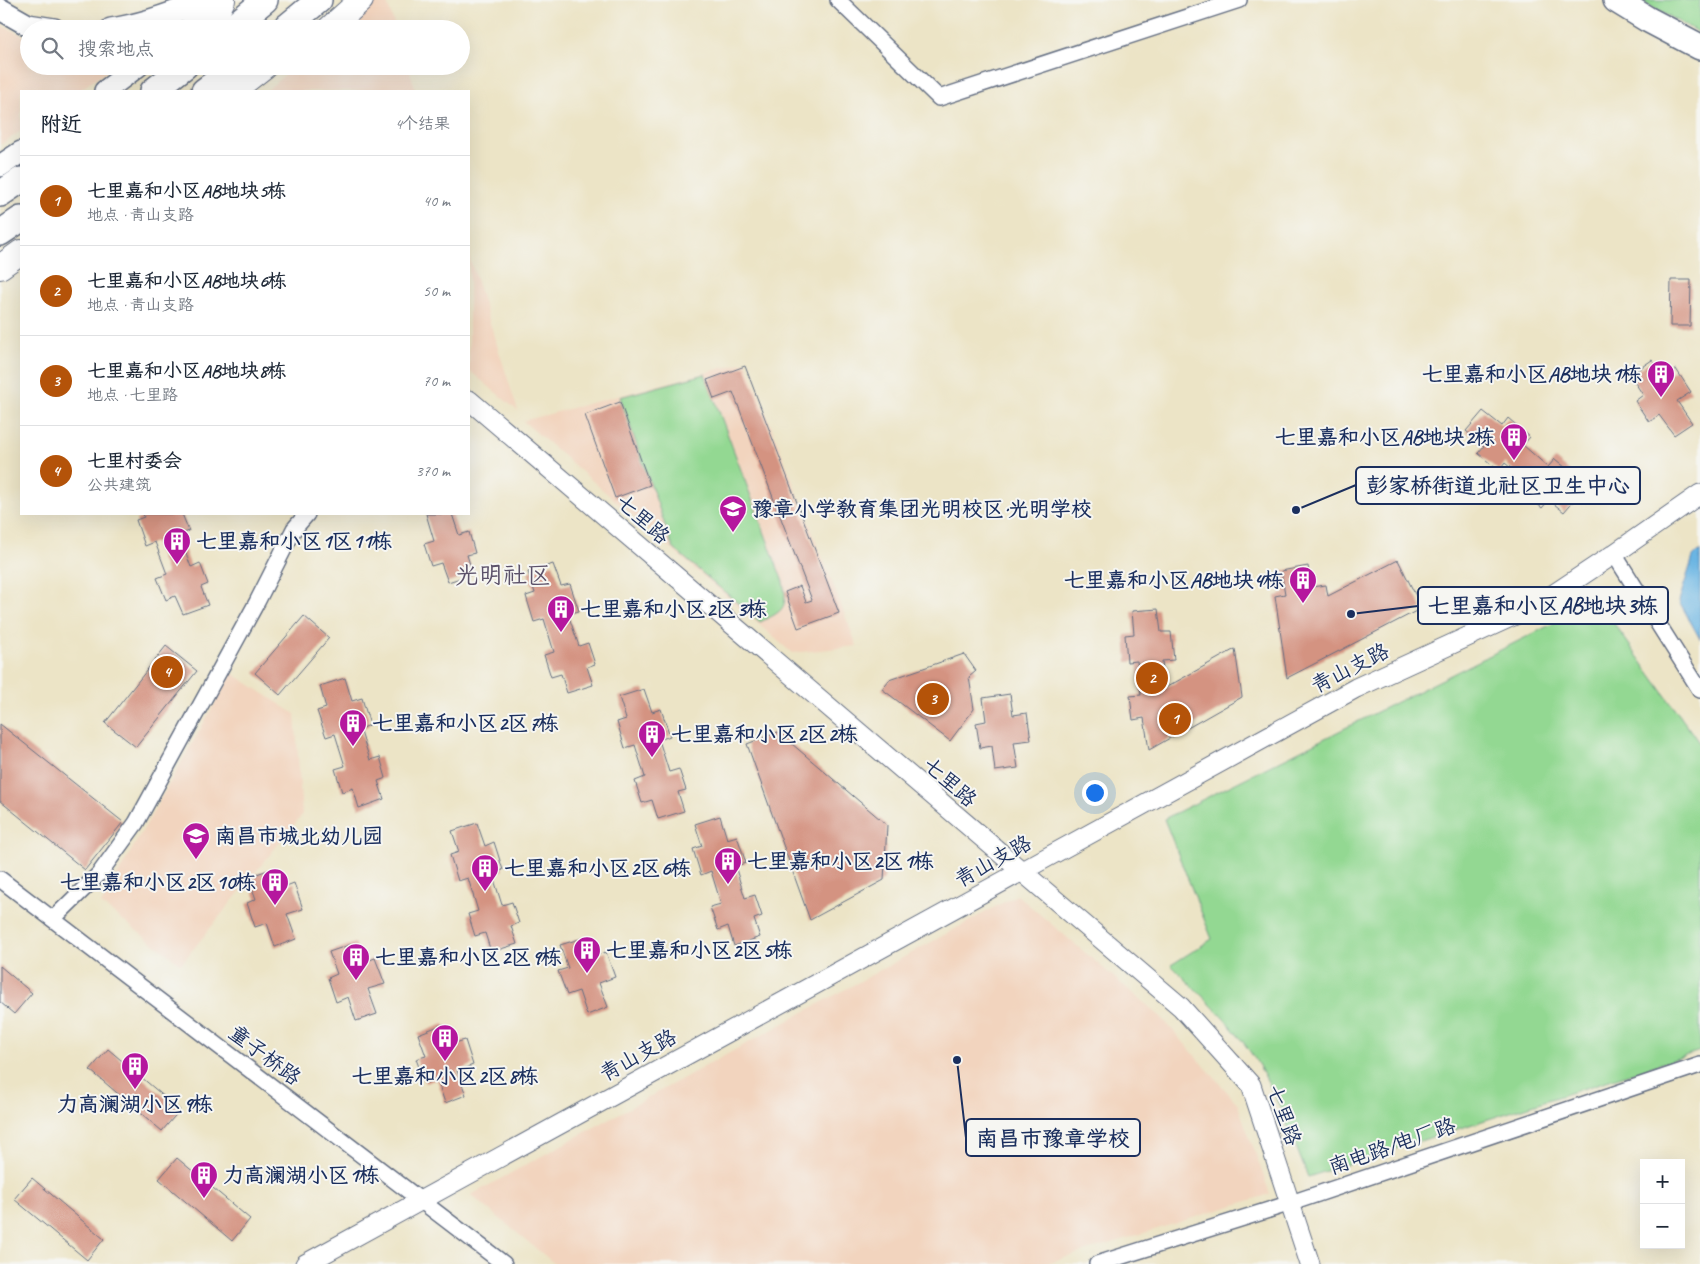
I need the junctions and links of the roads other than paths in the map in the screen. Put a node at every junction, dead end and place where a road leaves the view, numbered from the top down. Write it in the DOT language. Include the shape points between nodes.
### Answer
graph roads {
  1 [pos="204,0"];
  2 [pos="222,0"];
  3 [pos="265,0"];
  4 [pos="320,0"];
  5 [pos="338,0"];
  6 [pos="361,0"];
  7 [pos="838,0"];
  8 [pos="1239,0"];
  9 [pos="1616,0"];
  10 [pos="0,9"];
  11 [pos="20,20"];
  12 [pos="150,20"];
  13 [pos="199,20"];
  14 [pos="214,20"];
  15 [pos="241,20"];
  16 [pos="295,20"];
  17 [pos="321,20"];
  18 [pos="339,20"];
  19 [pos="1700,47"];
  20 [pos="126,75"];
  21 [pos="166,75"];
  22 [pos="173,75"];
  23 [pos="225,75"];
  24 [pos="253,75"];
  25 [pos="270,75"];
  26 [pos="107,90"];
  27 [pos="145,90"];
  28 [pos="154,90"];
  29 [pos="205,90"];
  30 [pos="233,90"];
  31 [pos="251,90"];
  32 [pos="20,153"];
  33 [pos="0,166"];
  34 [pos="20,174"];
  35 [pos="20,181"];
  36 [pos="0,187"];
  37 [pos="0,194"];
  38 [pos="20,220"];
  39 [pos="0,233"];
  40 [pos="20,240"];
  41 [pos="0,253"];
  42 [pos="20,253"];
  43 [pos="0,267"];
  44 [pos="470,401"];
  45 [pos="1700,494"];
  46 [pos="306,515"];
  47 [pos="1614,554"];
  48 [pos="1700,690"];
  49 [pos="1020,872"];
  50 [pos="0,879"];
  51 [pos="53,919"];
  52 [pos="1700,1065"];
  53 [pos="421,1200"];
  54 [pos="1290,1203"];
  55 [pos="305,1264"];
  56 [pos="504,1264"];
  57 [pos="1097,1264"];
  58 [pos="1310,1264"];
  1 -- 12 [label="main road"];
  2 -- 13 [label="main road"];
  2 -- 14 [label="main road"];
  3 -- 15 [label="highway"];
  4 -- 16 [label="highway"];
  5 -- 17 [label="main road"];
  6 -- 18 [label="main road"];
  7 -- 8 [label="street" via="939,98"];
  9 -- 19 [label="highway"];
  10 -- 11 [label="main road"];
  20 -- 26 [label="main road"];
  21 -- 27 [label="main road"];
  22 -- 28 [label="highway"];
  23 -- 29 [label="highway"];
  24 -- 30 [label="main road"];
  25 -- 31 [label="main road"];
  32 -- 33 [label="main road"];
  34 -- 36 [label="main road"];
  35 -- 37 [label="highway"];
  38 -- 39 [label="highway"];
  40 -- 41 [label="main road"];
  42 -- 43 [label="main road"];
  44 -- 49 [label="street, 七里路"];
  45 -- 47 [label="street, 青山支路"];
  46 -- 51 [label="street" via="294,530 136,823 99,874"];
  47 -- 48 [label="street"];
  47 -- 49 [label="street, 青山支路" via="1539,604 1356,688"];
  49 -- 53 [label="street, 青山支路"];
  49 -- 54 [label="street, 七里路" via="1181,1007 1251,1085"];
  50 -- 51 [label="street, 童子桥路"];
  51 -- 53 [label="street, 童子桥路"];
  52 -- 54 [label="street, 南电路/电厂路"];
  53 -- 55 [label="street, 青山支路"];
  53 -- 56 [label="street, 童子桥路"];
  54 -- 57 [label="street, 南电路/电厂路"];
  54 -- 58 [label="street, 七里路"];
}
